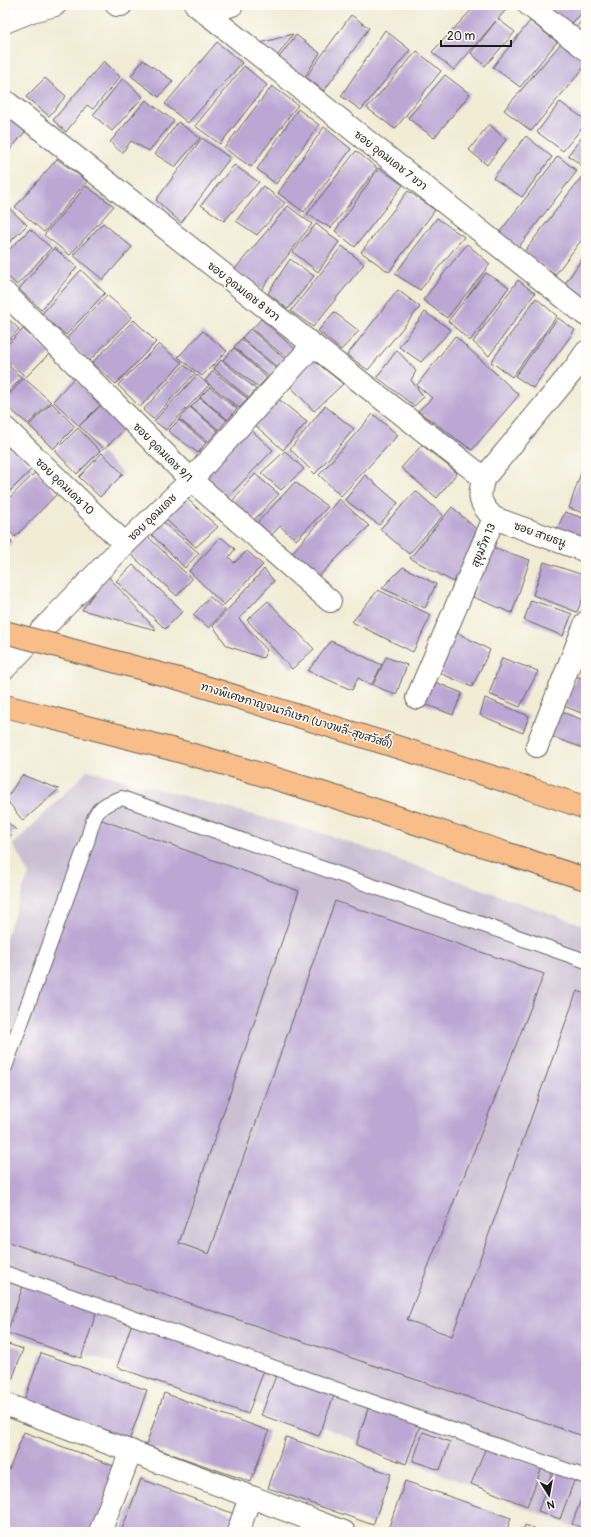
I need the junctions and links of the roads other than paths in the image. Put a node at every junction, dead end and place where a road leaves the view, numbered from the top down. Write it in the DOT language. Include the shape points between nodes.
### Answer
graph roads {
  1 [pos="55,5"];
  2 [pos="117,5"];
  3 [pos="121,5"];
  4 [pos="232,5"];
  5 [pos="529,5"];
  6 [pos="202,9"];
  7 [pos="5,22"];
  8 [pos="586,49"];
  9 [pos="5,101"];
  10 [pos="5,293"];
  11 [pos="586,314"];
  12 [pos="313,345"];
  13 [pos="582,364"];
  14 [pos="5,428"];
  15 [pos="484,478"];
  16 [pos="191,480"];
  17 [pos="494,518"];
  18 [pos="125,544"];
  19 [pos="586,551"];
  20 [pos="330,601"];
  21 [pos="586,622"];
  22 [pos="5,632"];
  23 [pos="8,660"];
  24 [pos="417,698"];
  25 [pos="5,706"];
  26 [pos="537,746"];
  27 [pos="586,808"];
  28 [pos="586,879"];
  29 [pos="586,961"];
  30 [pos="5,1067"];
  31 [pos="5,1273"];
  32 [pos="7,1411"];
  33 [pos="131,1452"];
  34 [pos="586,1477"];
  35 [pos="250,1497"];
  36 [pos="100,1532"];
  37 [pos="238,1532"];
  38 [pos="344,1532"];
  1 -- 7 [label="street"];
  2 -- 3 [label="street"];
  4 -- 6 [label="street"];
  5 -- 8 [label="street"];
  6 -- 11 [label="street, ซอย อุดมเดช 7 ขวา"];
  9 -- 12 [label="street, ซอย อุดมเดช 8 ขวา"];
  10 -- 16 [label="street, ซอย อุดมเดช 9/1"];
  12 -- 15 [label="street, ซอย อุดมเดช 8 ขวา"];
  12 -- 16 [label="street, ซอย อุดมเดช"];
  13 -- 15 [label="street, สุขุมวิท 13"];
  14 -- 18 [label="street, ซอย อุดมเดช 10"];
  15 -- 17 [label="street, สุขุมวิท 13" via="480,499 484,508"];
  16 -- 18 [label="street, ซอย อุดมเดช"];
  16 -- 20 [label="street, ซอย อุดมเดช 9/1"];
  17 -- 19 [label="street, ซอย สายธนู"];
  17 -- 24 [label="street, สุขุมวิท 13"];
  18 -- 23 [label="street, ซอย อุดมเดช"];
  21 -- 26 [label="street"];
  22 -- 27 [label="highway, ทางพิเศษกาญจนาภิเษก (บางพลี-สุขสวัสดิ์), bridge" via="183,680"];
  25 -- 28 [label="highway" via="297,785"];
  29 -- 30 [label="lane" via="122,798 107,802 93,817 87,842"];
  31 -- 34 [label="lane"];
  32 -- 33 [label="street"];
  33 -- 35 [label="street"];
  33 -- 36 [label="street"];
  35 -- 37 [label="street"];
  35 -- 38 [label="street"];
}
